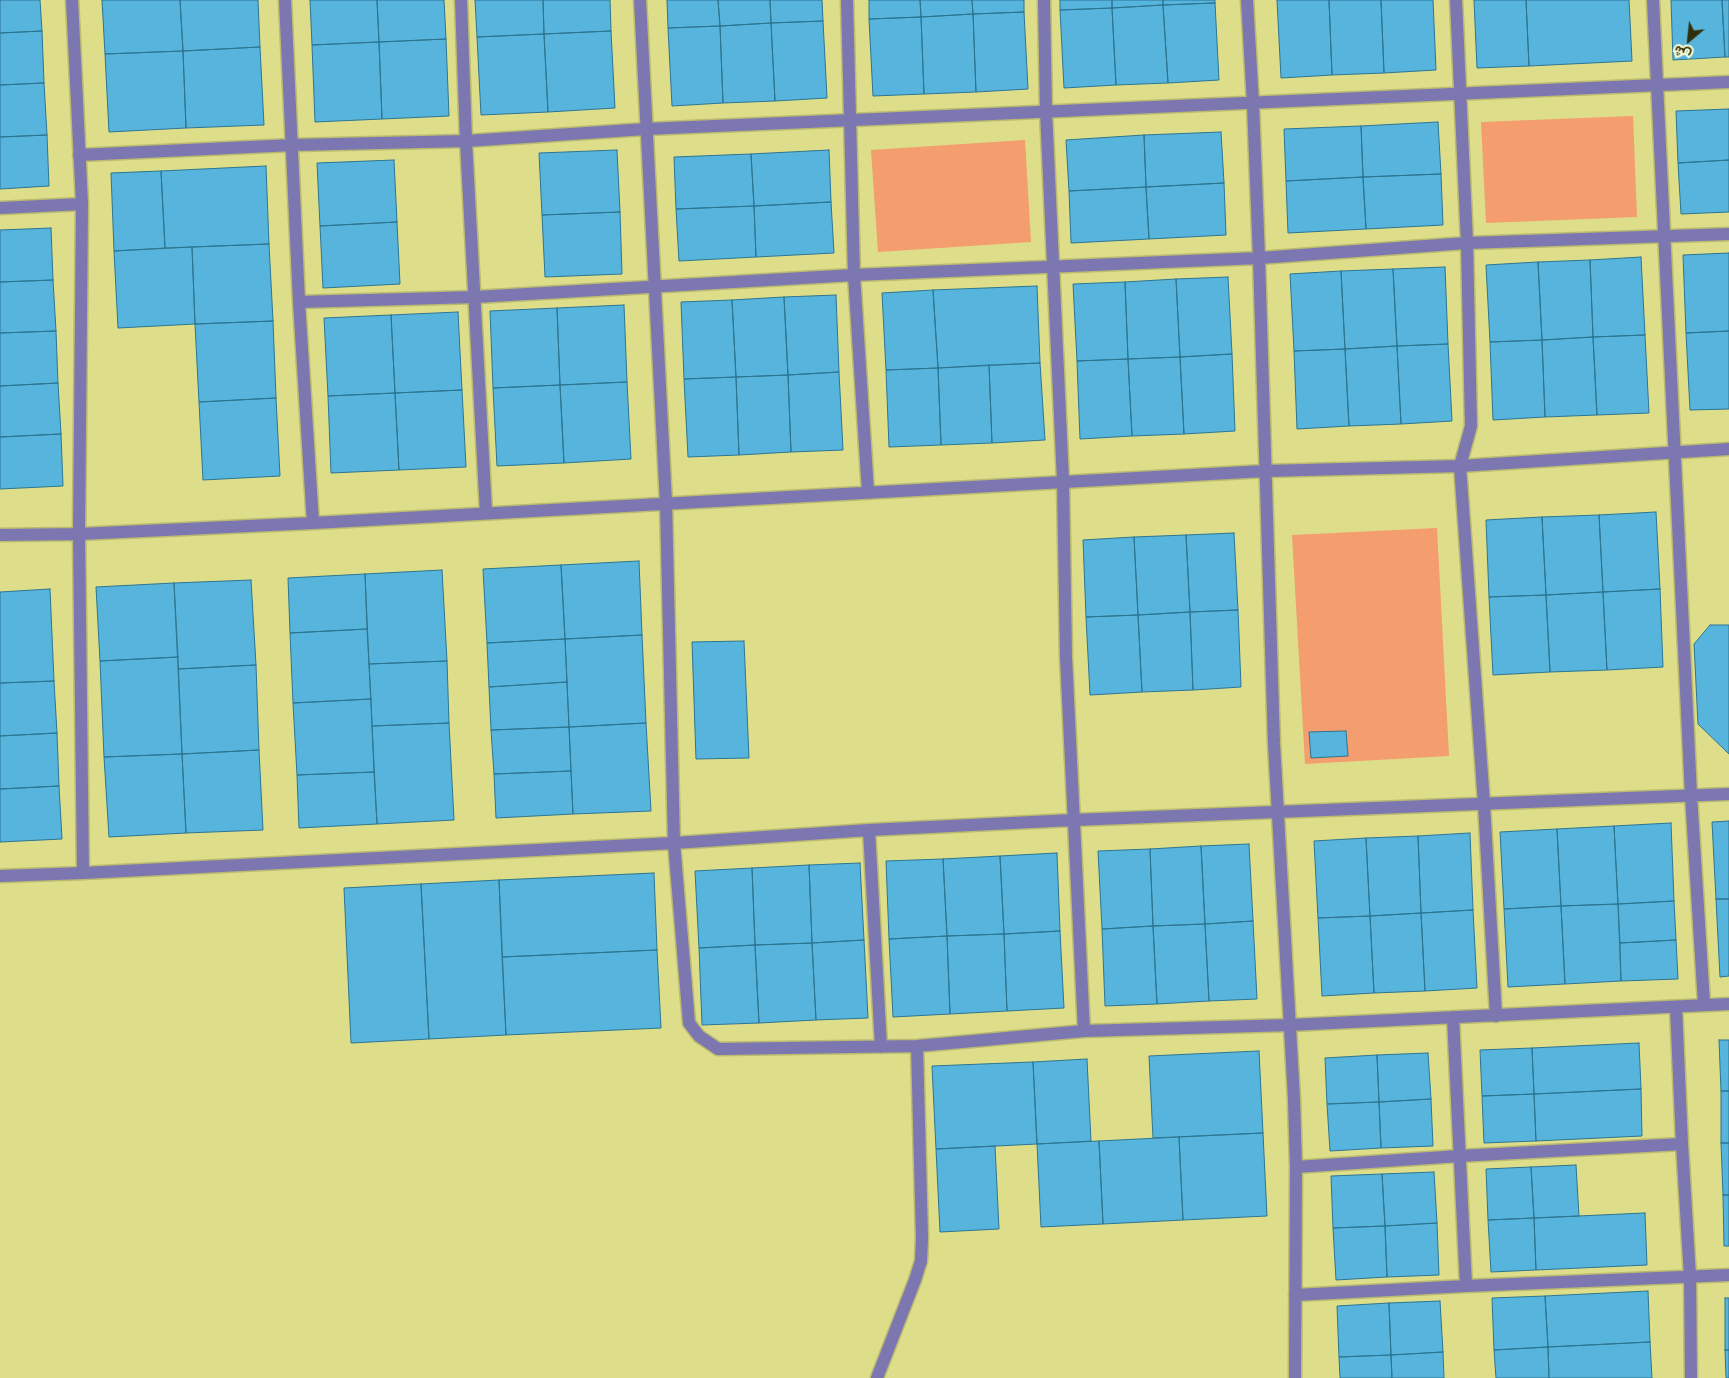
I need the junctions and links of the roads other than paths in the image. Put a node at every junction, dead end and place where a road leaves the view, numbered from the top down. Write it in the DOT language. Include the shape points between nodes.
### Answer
graph roads {
  1 [pos="72,0"];
  2 [pos="285,0"];
  3 [pos="461,0"];
  4 [pos="640,0"];
  5 [pos="846,0"];
  6 [pos="1044,0"];
  7 [pos="1247,0"];
  8 [pos="1456,0"];
  9 [pos="1653,0"];
  10 [pos="1729,82"];
  11 [pos="1658,84"];
  12 [pos="1461,95"];
  13 [pos="1253,104"];
  14 [pos="1046,111"];
  15 [pos="851,120"];
  16 [pos="646,129"];
  17 [pos="466,141"];
  18 [pos="293,145"];
  19 [pos="79,156"];
  20 [pos="82,204"];
  21 [pos="0,208"];
  22 [pos="1729,234"];
  23 [pos="1664,237"];
  24 [pos="1467,243"];
  25 [pos="1259,258"];
  26 [pos="1053,266"];
  27 [pos="854,275"];
  28 [pos="654,288"];
  29 [pos="475,297"];
  30 [pos="299,302"];
  31 [pos="1729,449"];
  32 [pos="1676,453"];
  33 [pos="1460,466"];
  34 [pos="1265,470"];
  35 [pos="1063,481"];
  36 [pos="868,492"];
  37 [pos="666,503"];
  38 [pos="486,513"];
  39 [pos="313,523"];
  40 [pos="79,534"];
  41 [pos="0,536"];
  42 [pos="1729,794"];
  43 [pos="1691,795"];
  44 [pos="1484,804"];
  45 [pos="1278,811"];
  46 [pos="1073,820"];
  47 [pos="869,830"];
  48 [pos="674,843"];
  49 [pos="83,873"];
  50 [pos="0,876"];
  51 [pos="1704,1004"];
  52 [pos="1729,1004"];
  53 [pos="1676,1007"];
  54 [pos="1496,1016"];
  55 [pos="1453,1018"];
  56 [pos="1290,1025"];
  57 [pos="1084,1031"];
  58 [pos="881,1046"];
  59 [pos="917,1046"];
  60 [pos="1682,1144"];
  61 [pos="1459,1156"];
  62 [pos="1296,1167"];
  63 [pos="1729,1275"];
  64 [pos="1690,1276"];
  65 [pos="1466,1286"];
  66 [pos="1295,1295"];
  67 [pos="877,1378"];
  68 [pos="1294,1378"];
  69 [pos="1691,1378"];
  1 -- 19 [label="street"];
  2 -- 18 [label="street"];
  3 -- 17 [label="street"];
  4 -- 16 [label="street"];
  5 -- 15 [label="street"];
  6 -- 14 [label="street"];
  7 -- 13 [label="street"];
  8 -- 12 [label="street"];
  9 -- 11 [label="street"];
  10 -- 11 [label="street"];
  11 -- 12 [label="street"];
  11 -- 23 [label="street"];
  12 -- 13 [label="street"];
  12 -- 24 [label="street"];
  13 -- 14 [label="street"];
  13 -- 25 [label="street"];
  14 -- 15 [label="street"];
  14 -- 26 [label="street"];
  15 -- 16 [label="street"];
  15 -- 27 [label="street"];
  16 -- 17 [label="street"];
  16 -- 28 [label="street"];
  17 -- 18 [label="street"];
  17 -- 29 [label="street"];
  18 -- 19 [label="street"];
  18 -- 30 [label="street"];
  19 -- 20 [label="street"];
  20 -- 21 [label="street"];
  20 -- 40 [label="street"];
  22 -- 23 [label="street"];
  23 -- 24 [label="street"];
  23 -- 32 [label="street"];
  24 -- 25 [label="street"];
  24 -- 33 [label="street" via="1470,426"];
  25 -- 26 [label="street"];
  25 -- 34 [label="street"];
  26 -- 27 [label="street"];
  26 -- 35 [label="street"];
  27 -- 28 [label="street"];
  27 -- 36 [label="street"];
  28 -- 29 [label="street"];
  28 -- 37 [label="street"];
  29 -- 30 [label="street"];
  29 -- 38 [label="street"];
  30 -- 39 [label="street"];
  31 -- 32 [label="street"];
  32 -- 33 [label="street"];
  32 -- 43 [label="street"];
  33 -- 34 [label="street"];
  33 -- 44 [label="street"];
  34 -- 35 [label="street"];
  34 -- 45 [label="street"];
  35 -- 36 [label="street"];
  35 -- 46 [label="street"];
  36 -- 37 [label="street"];
  37 -- 38 [label="street"];
  37 -- 48 [label="street"];
  38 -- 39 [label="street"];
  39 -- 40 [label="street"];
  40 -- 41 [label="street"];
  40 -- 49 [label="street"];
  42 -- 43 [label="street"];
  43 -- 44 [label="street"];
  43 -- 51 [label="street"];
  44 -- 45 [label="street"];
  44 -- 54 [label="street"];
  45 -- 46 [label="street"];
  45 -- 56 [label="street"];
  46 -- 47 [label="street"];
  46 -- 57 [label="street"];
  47 -- 48 [label="street"];
  47 -- 58 [label="street"];
  48 -- 49 [label="street"];
  48 -- 58 [label="street" via="689,1023 699,1036 718,1049"];
  49 -- 50 [label="street"];
  51 -- 52 [label="street"];
  51 -- 53 [label="street"];
  53 -- 54 [label="street"];
  53 -- 60 [label="street"];
  54 -- 55 [label="street"];
  55 -- 56 [label="street"];
  55 -- 61 [label="street"];
  56 -- 57 [label="street"];
  56 -- 62 [label="street"];
  57 -- 59 [label="street"];
  58 -- 59 [label="street"];
  59 -- 67 [label="street" via="921,1261"];
  60 -- 61 [label="street"];
  60 -- 64 [label="street"];
  61 -- 62 [label="street"];
  61 -- 65 [label="street"];
  62 -- 66 [label="street"];
  63 -- 64 [label="street"];
  64 -- 65 [label="street"];
  64 -- 69 [label="street"];
  65 -- 66 [label="street"];
  66 -- 68 [label="street"];
}
